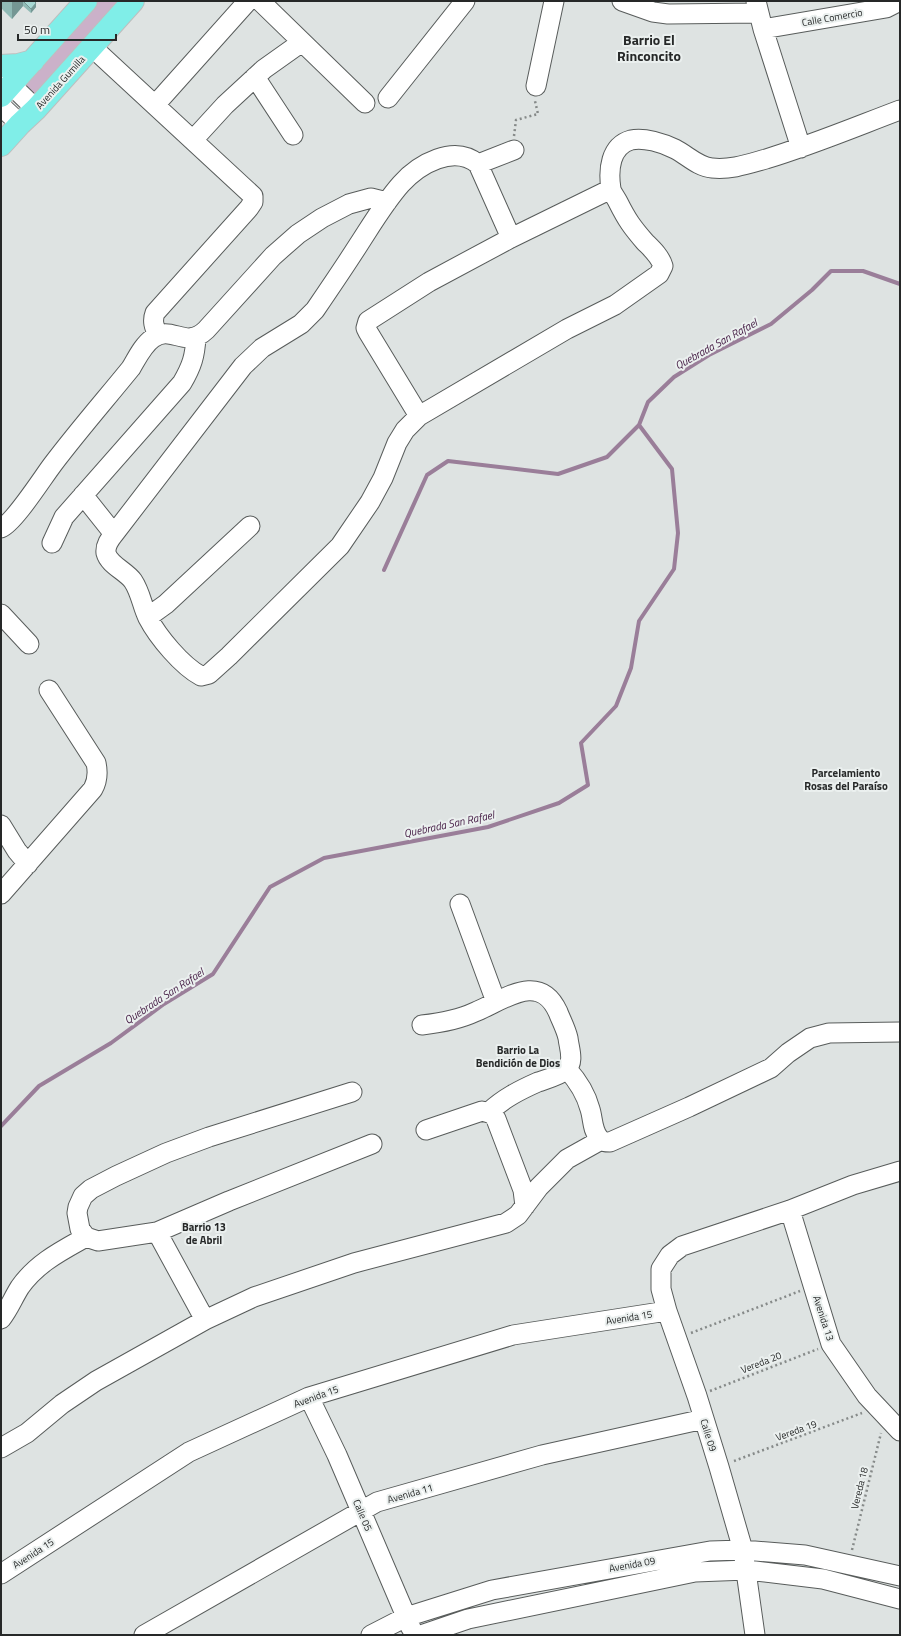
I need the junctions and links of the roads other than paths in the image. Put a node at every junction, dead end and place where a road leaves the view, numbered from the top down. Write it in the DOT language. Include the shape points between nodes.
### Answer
graph roads {
  1 [pos="133,1"];
  2 [pos="248,1"];
  3 [pos="260,1"];
  4 [pos="465,1"];
  5 [pos="554,1"];
  6 [pos="622,1"];
  7 [pos="900,1"];
  8 [pos="76,4"];
  9 [pos="759,14"];
  10 [pos="302,42"];
  11 [pos="92,47"];
  12 [pos="256,78"];
  13 [pos="4,81"];
  14 [pos="536,86"];
  15 [pos="388,98"];
  16 [pos="365,103"];
  17 [pos="155,105"];
  18 [pos="1,106"];
  19 [pos="36,110"];
  20 [pos="900,110"];
  21 [pos="20,124"];
  22 [pos="293,135"];
  23 [pos="193,140"];
  24 [pos="1,145"];
  25 [pos="802,148"];
  26 [pos="514,150"];
  27 [pos="478,164"];
  28 [pos="611,189"];
  29 [pos="387,202"];
  30 [pos="511,238"];
  31 [pos="158,335"];
  32 [pos="196,337"];
  33 [pos="420,416"];
  34 [pos="83,495"];
  35 [pos="250,526"];
  36 [pos="1,528"];
  37 [pos="114,534"];
  38 [pos="52,543"];
  39 [pos="1,614"];
  40 [pos="148,617"];
  41 [pos="29,644"];
  42 [pos="49,690"];
  43 [pos="1,825"];
  44 [pos="28,864"];
  45 [pos="1,894"];
  46 [pos="460,904"];
  47 [pos="496,1002"];
  48 [pos="422,1025"];
  49 [pos="900,1032"];
  50 [pos="567,1068"];
  51 [pos="352,1092"];
  52 [pos="489,1112"];
  53 [pos="426,1130"];
  54 [pos="600,1140"];
  55 [pos="372,1144"];
  56 [pos="900,1171"];
  57 [pos="525,1206"];
  58 [pos="790,1210"];
  59 [pos="158,1232"];
  60 [pos="86,1237"];
  61 [pos="667,1311"];
  62 [pos="1,1319"];
  63 [pos="205,1320"];
  64 [pos="309,1397"];
  65 [pos="704,1419"];
  66 [pos="900,1431"];
  67 [pos="1,1448"];
  68 [pos="362,1511"];
  69 [pos="743,1550"];
  70 [pos="747,1570"];
  71 [pos="1,1574"];
  72 [pos="900,1576"];
  73 [pos="900,1599"];
  74 [pos="406,1617"];
  75 [pos="144,1635"];
  76 [pos="371,1635"];
  77 [pos="414,1635"];
  78 [pos="421,1635"];
  79 [pos="755,1635"];
  1 -- 11 [label="main road, Avenida Gumilla"];
  2 -- 17 [label="street"];
  3 -- 10 [label="street"];
  4 -- 15 [label="street"];
  5 -- 14 [label="street"];
  6 -- 9 [label="street, Calle Comercio" via="653,12 668,14"];
  7 -- 9 [label="street, Calle Comercio" via="886,8"];
  8 -- 13 [label="main road" via="33,61 18,66"];
  9 -- 25 [label="street"];
  10 -- 12 [label="street"];
  10 -- 16 [label="street"];
  11 -- 17 [label="street"];
  11 -- 19 [label="main road, Avenida Gumilla"];
  12 -- 22 [label="street"];
  12 -- 23 [label="street" via="225,105"];
  13 -- 19 [label="street"];
  17 -- 23 [label="street"];
  18 -- 21 [label="street"];
  19 -- 21 [label="main road, Avenida Gumilla"];
  20 -- 25 [label="street"];
  21 -- 24 [label="main road, Avenida Gumilla"];
  23 -- 31 [label="street" via="253,196 253,202 155,313 154,328"];
  25 -- 28 [label="street" via="724,169 699,164 661,143 632,140 621,144 614,152 611,160"];
  26 -- 27 [label="street"];
  27 -- 29 [label="street" via="460,156 436,159 401,184"];
  27 -- 30 [label="street"];
  28 -- 30 [label="street"];
  28 -- 33 [label="street" via="628,222 660,258 663,266 659,274 616,305 567,329"];
  29 -- 32 [label="street" via="371,198 349,204 298,234 274,256 206,330"];
  29 -- 37 [label="street" via="316,310 301,324 262,348 243,366"];
  30 -- 33 [label="street" via="429,282 368,321 368,332"];
  31 -- 32 [label="street"];
  31 -- 36 [label="street" via="140,352 13,517"];
  32 -- 34 [label="street" via="192,367 182,383"];
  33 -- 40 [label="street" via="405,430 397,443 370,502 340,546 209,674 201,676 190,669 164,641"];
  34 -- 37 [label="street"];
  34 -- 38 [label="street" via="64,517"];
  35 -- 40 [label="street" via="166,604"];
  37 -- 40 [label="street" via="107,544 106,554 133,582"];
  39 -- 41 [label="street"];
  42 -- 44 [label="street" via="96,763 98,776 93,788"];
  43 -- 44 [label="street"];
  44 -- 45 [label="street"];
  46 -- 47 [label="street"];
  47 -- 48 [label="street" via="454,1020"];
  47 -- 50 [label="street" via="528,990 534,990 547,997 556,1007 567,1033 571,1061"];
  49 -- 54 [label="street" via="829,1033 810,1038 765,1071 614,1141"];
  50 -- 52 [label="street" via="562,1073 513,1094"];
  50 -- 54 [label="street" via="588,1101"];
  51 -- 60 [label="street" via="209,1137 166,1153 91,1189 80,1201 77,1213 80,1229"];
  52 -- 53 [label="street" via="482,1111"];
  52 -- 57 [label="street" via="494,1116 523,1190"];
  54 -- 57 [label="street" via="567,1159 539,1187"];
  55 -- 59 [label="street"];
  56 -- 58 [label="street" via="853,1185"];
  57 -- 63 [label="street" via="518,1215 506,1223 354,1263 254,1297"];
  58 -- 61 [label="street, Calle 09" via="682,1246 670,1255 661,1269 661,1289"];
  58 -- 66 [label="street, Avenida 13" via="831,1344 867,1396"];
  59 -- 60 [label="street" via="98,1241"];
  59 -- 63 [label="street"];
  60 -- 62 [label="street" via="51,1256 35,1270 20,1288 12,1305"];
  61 -- 64 [label="street, Avenida 15" via="514,1335"];
  61 -- 65 [label="street, Calle 09"];
  63 -- 67 [label="street" via="96,1381"];
  64 -- 68 [label="street, Calle 05"];
  64 -- 71 [label="street, Avenida 15" via="189,1452"];
  65 -- 68 [label="street, Avenida 11" via="542,1455 377,1502"];
  65 -- 69 [label="street, Calle 09"];
  68 -- 74 [label="street, Calle 05"];
  68 -- 75 [label="street, Avenida 11"];
  69 -- 70 [label="street, Calle 09"];
  69 -- 72 [label="street, Avenida 09" via="805,1555"];
  69 -- 74 [label="street, Avenida 09" via="710,1551 500,1589"];
  70 -- 73 [label="street, Avenida 09" via="823,1579"];
  70 -- 78 [label="street, Avenida 09" via="695,1572 468,1619"];
  70 -- 79 [label="street, Calle 09"];
  74 -- 76 [label="street, Avenida 09"];
  74 -- 77 [label="street, Calle 05"];
}
